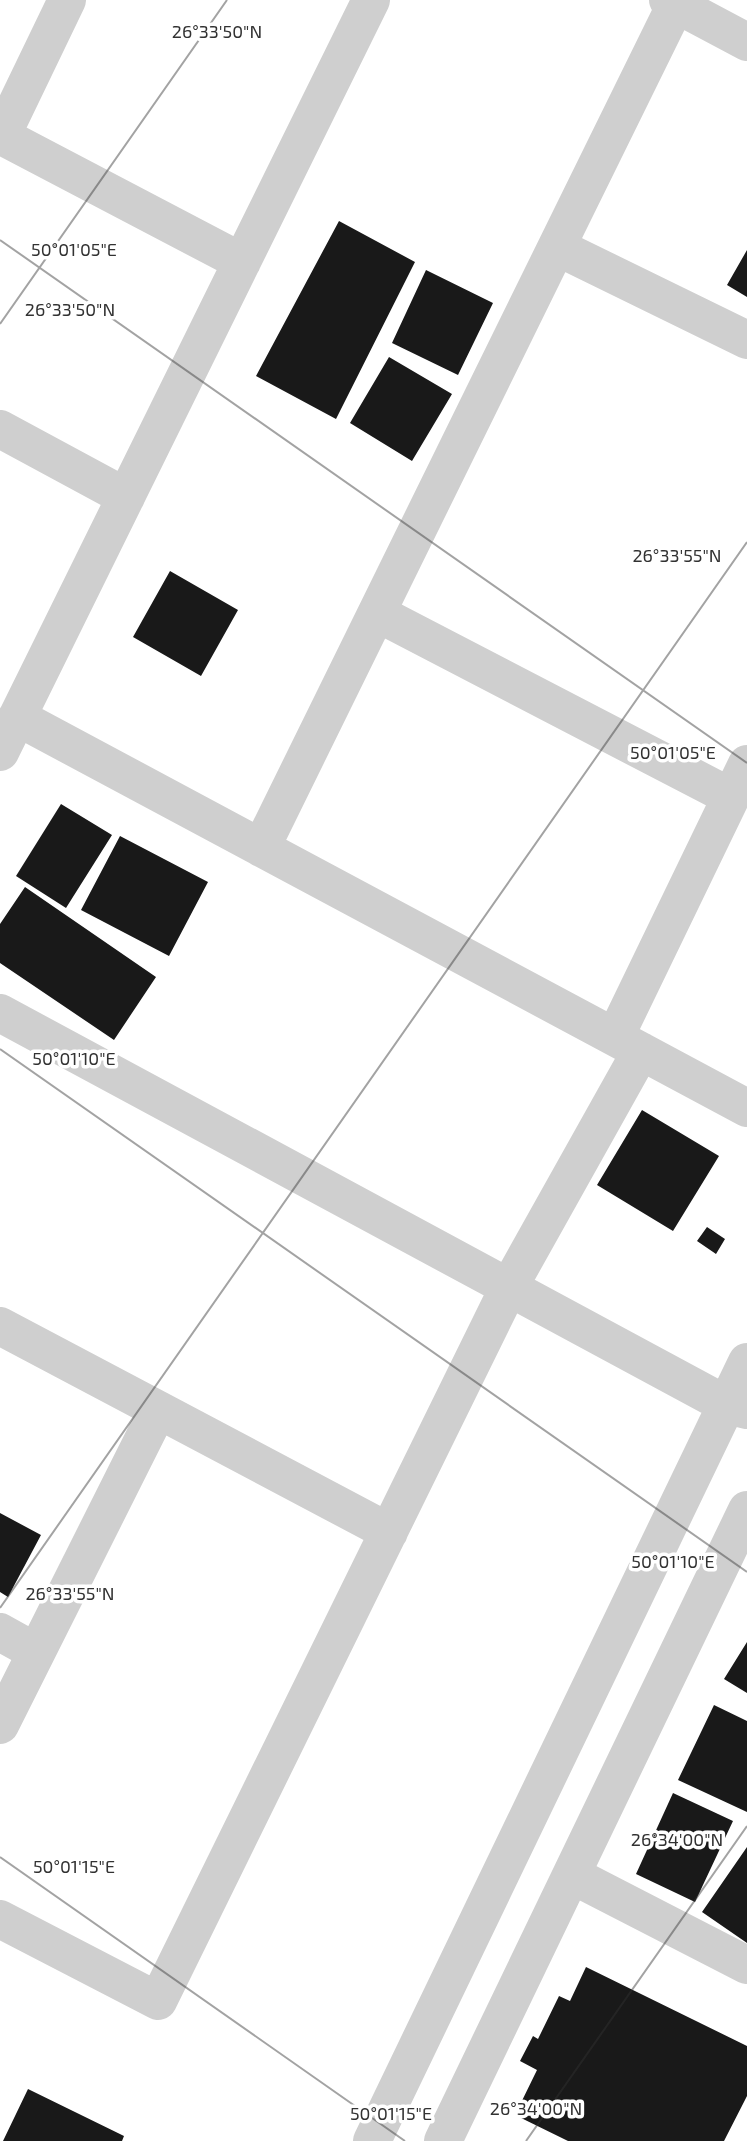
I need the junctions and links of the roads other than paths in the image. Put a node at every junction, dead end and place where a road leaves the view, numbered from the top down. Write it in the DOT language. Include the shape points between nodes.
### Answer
graph roads {
  1 [pos="67,0"];
  2 [pos="371,0"];
  3 [pos="672,2"];
  4 [pos="747,41"];
  5 [pos="1,135"];
  6 [pos="556,247"];
  7 [pos="242,262"];
  8 [pos="747,340"];
  9 [pos="0,429"];
  10 [pos="126,497"];
  11 [pos="377,613"];
  12 [pos="18,716"];
  13 [pos="0,752"];
  14 [pos="739,780"];
  15 [pos="261,848"];
  16 [pos="0,1013"];
  17 [pos="628,1044"];
  18 [pos="747,1108"];
  19 [pos="509,1287"];
  20 [pos="0,1326"];
  21 [pos="747,1362"];
  22 [pos="737,1407"];
  23 [pos="158,1409"];
  24 [pos="747,1510"];
  25 [pos="388,1532"];
  26 [pos="0,1632"];
  27 [pos="36,1652"];
  28 [pos="0,1725"];
  29 [pos="572,1875"];
  30 [pos="0,1919"];
  31 [pos="747,1965"];
  32 [pos="453,2137"];
  33 [pos="372,2141"];
  1 -- 5 [label="street"];
  2 -- 7 [label="street"];
  3 -- 4 [label="street"];
  3 -- 6 [label="street"];
  5 -- 7 [label="street"];
  6 -- 8 [label="street"];
  6 -- 11 [label="street"];
  7 -- 10 [label="street"];
  9 -- 10 [label="street"];
  10 -- 12 [label="street"];
  11 -- 14 [label="street"];
  11 -- 15 [label="street"];
  12 -- 13 [label="street"];
  12 -- 15 [label="street"];
  14 -- 17 [label="street"];
  15 -- 17 [label="street"];
  16 -- 19 [label="street"];
  17 -- 18 [label="street"];
  17 -- 19 [label="street"];
  19 -- 22 [label="street"];
  19 -- 25 [label="street"];
  20 -- 23 [label="street"];
  21 -- 22 [label="street"];
  22 -- 33 [label="street"];
  23 -- 25 [label="street"];
  23 -- 27 [label="street"];
  24 -- 29 [label="street"];
  25 -- 30 [label="street" via="158,2001"];
  26 -- 27 [label="street"];
  27 -- 28 [label="street"];
  29 -- 31 [label="street"];
  29 -- 32 [label="street"];
}
